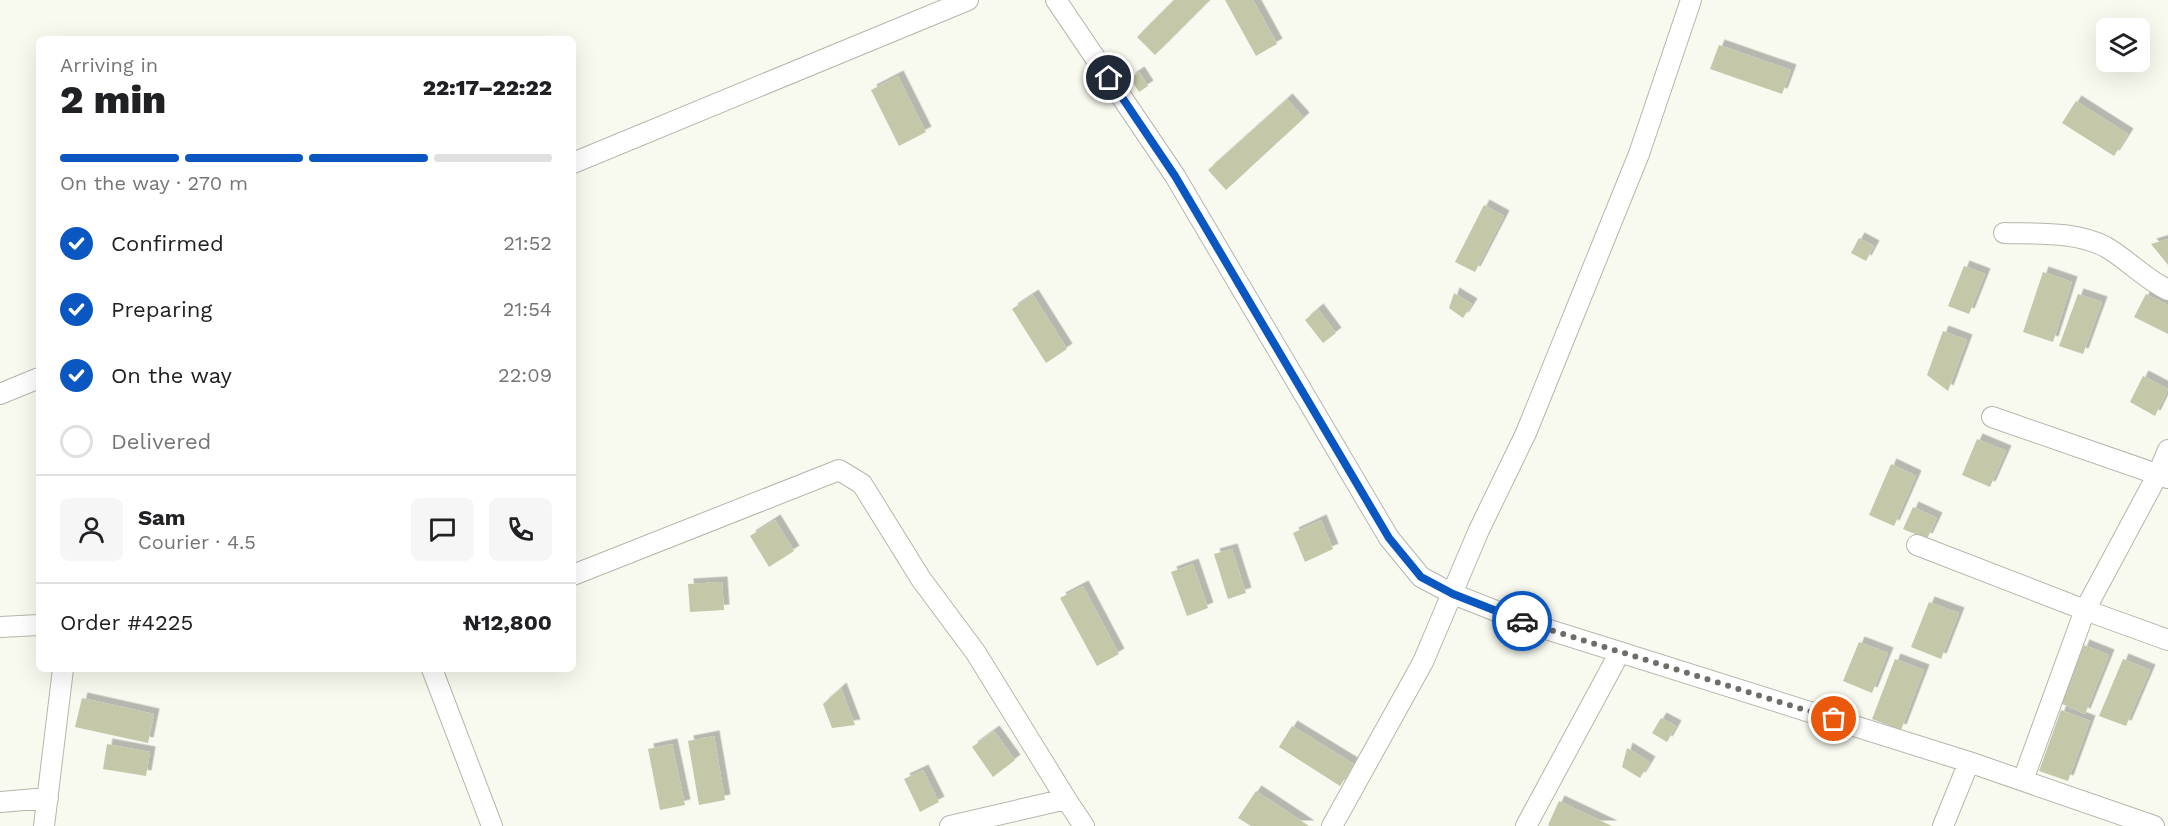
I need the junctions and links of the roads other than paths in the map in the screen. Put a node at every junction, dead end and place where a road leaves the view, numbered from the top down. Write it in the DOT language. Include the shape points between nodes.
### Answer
graph roads {
  1 [pos="968,0"];
  2 [pos="1056,0"];
  3 [pos="1691,0"];
  4 [pos="576,163"];
  5 [pos="2004,233"];
  6 [pos="2168,290"];
  7 [pos="36,379"];
  8 [pos="0,394"];
  9 [pos="1992,417"];
  10 [pos="2168,450"];
  11 [pos="2163,476"];
  12 [pos="1917,545"];
  13 [pos="576,573"];
  14 [pos="1453,594"];
  15 [pos="2085,610"];
  16 [pos="36,625"];
  17 [pos="0,627"];
  18 [pos="2168,640"];
  19 [pos="1620,652"];
  20 [pos="63,672"];
  21 [pos="433,672"];
  22 [pos="1969,762"];
  23 [pos="2023,780"];
  24 [pos="48,798"];
  25 [pos="1066,799"];
  26 [pos="0,802"];
  27 [pos="2117,820"];
  28 [pos="44,826"];
  29 [pos="492,826"];
  30 [pos="950,826"];
  31 [pos="1084,826"];
  32 [pos="1332,826"];
  33 [pos="1526,826"];
  34 [pos="1943,826"];
  35 [pos="2154,826"];
  1 -- 4 [label="street"];
  2 -- 14 [label="street" via="1175,176 1389,538 1421,577"];
  3 -- 14 [label="street" via="1640,154 1526,432"];
  5 -- 6 [label="street" via="2064,234 2103,246"];
  7 -- 8 [label="street"];
  9 -- 11 [label="street"];
  10 -- 11 [label="street"];
  11 -- 15 [label="street"];
  12 -- 15 [label="street"];
  13 -- 25 [label="street" via="839,470 862,484 921,579 976,653"];
  14 -- 19 [label="street" via="1524,622"];
  14 -- 32 [label="street" via="1423,662"];
  15 -- 18 [label="street"];
  15 -- 23 [label="street"];
  16 -- 17 [label="street"];
  19 -- 22 [label="street"];
  19 -- 33 [label="street"];
  20 -- 24 [label="street"];
  21 -- 29 [label="street"];
  22 -- 23 [label="street"];
  22 -- 34 [label="street"];
  23 -- 27 [label="street"];
  24 -- 26 [label="street"];
  24 -- 28 [label="street"];
  25 -- 30 [label="street"];
  25 -- 31 [label="street"];
  27 -- 35 [label="street"];
}
